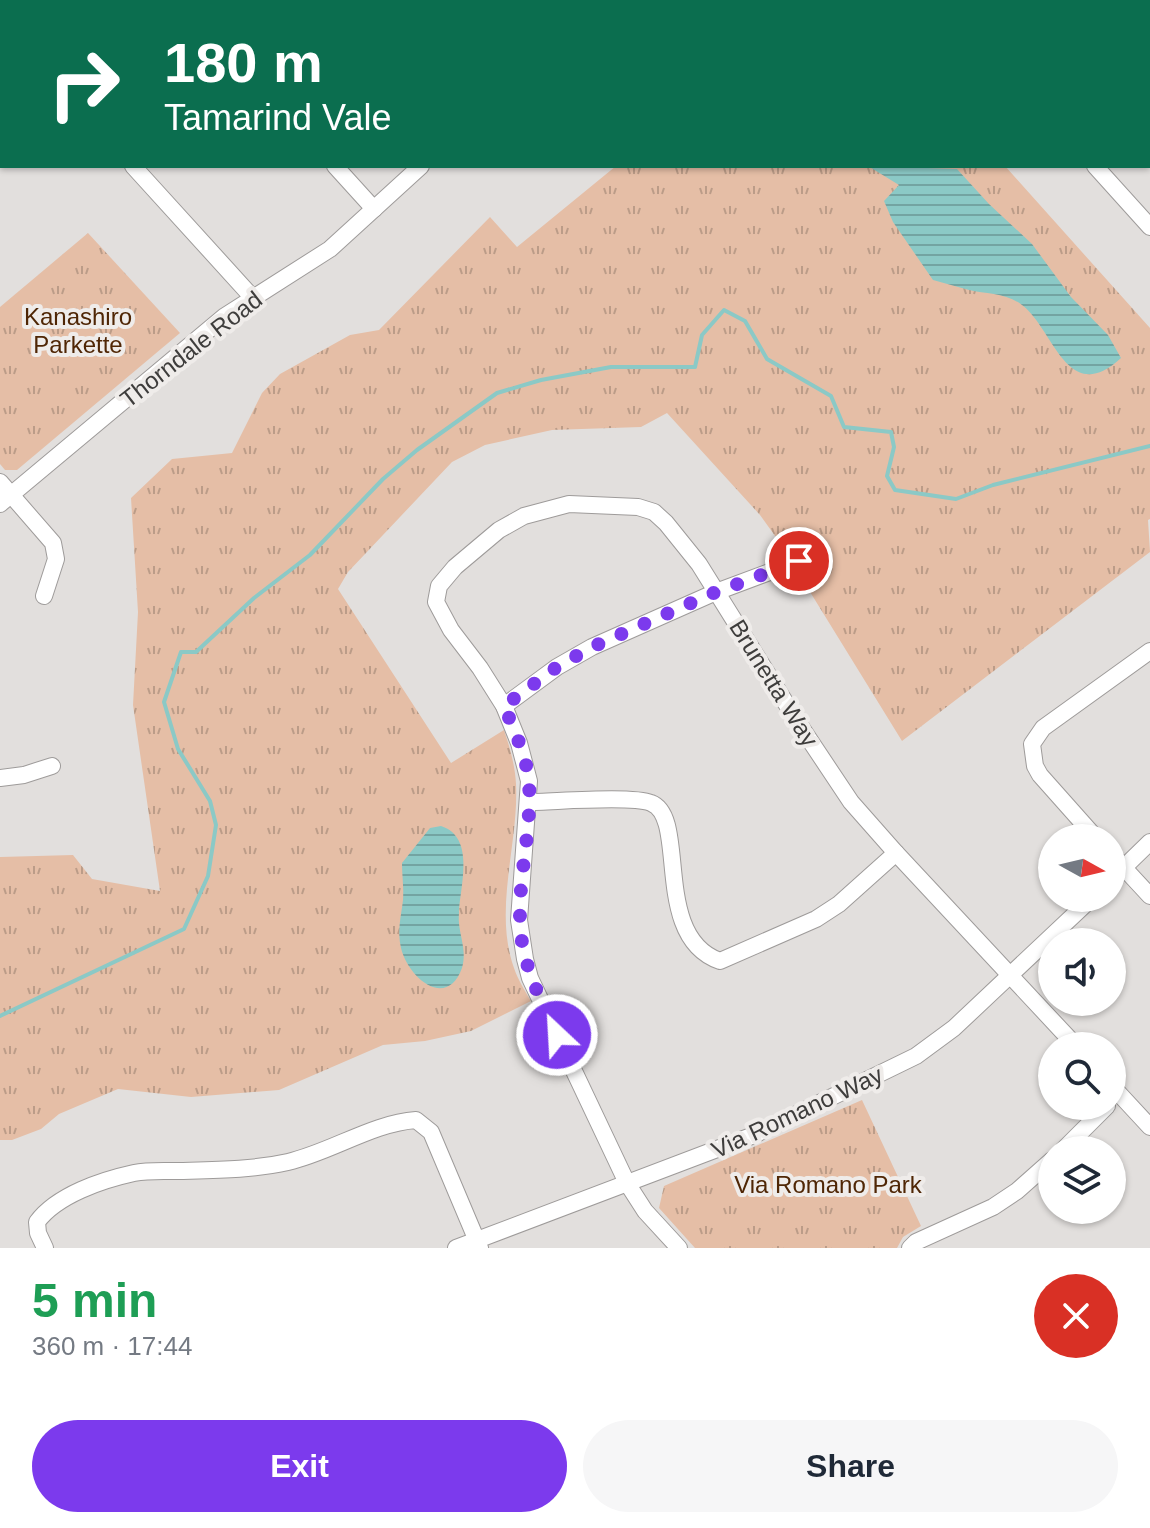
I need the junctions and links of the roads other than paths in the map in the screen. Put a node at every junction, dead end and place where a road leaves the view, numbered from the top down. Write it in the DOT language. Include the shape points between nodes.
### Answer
graph roads {
  1 [pos="135,168"];
  2 [pos="337,168"];
  3 [pos="419,168"];
  4 [pos="1097,168"];
  5 [pos="374,209"];
  6 [pos="1150,227"];
  7 [pos="253,298"];
  8 [pos="4,494"];
  9 [pos="799,561"];
  10 [pos="716,592"];
  11 [pos="44,596"];
  12 [pos="1150,651"];
  13 [pos="504,706"];
  14 [pos="52,766"];
  15 [pos="0,778"];
  16 [pos="528,802"];
  17 [pos="1084,824"];
  18 [pos="1150,842"];
  19 [pos="896,853"];
  20 [pos="1126,860"];
  21 [pos="1126,876"];
  22 [pos="1150,896"];
  23 [pos="1077,912"];
  24 [pos="1011,975"];
  25 [pos="1063,1032"];
  26 [pos="1126,1104"];
  27 [pos="1093,1120"];
  28 [pos="1150,1127"];
  29 [pos="1077,1136"];
  30 [pos="1038,1172"];
  31 [pos="627,1183"];
  32 [pos="478,1244"];
  33 [pos="45,1248"];
  34 [pos="456,1248"];
  35 [pos="679,1248"];
  36 [pos="910,1248"];
  1 -- 7 [label="street"];
  2 -- 5 [label="street"];
  3 -- 5 [label="street, Thorndale Road"];
  4 -- 6 [label="street"];
  5 -- 7 [label="street, Thorndale Road" via="330,249"];
  7 -- 8 [label="street, Thorndale Road"];
  8 -- 11 [label="street" via="53,543 56,559"];
  9 -- 10 [label="street"];
  10 -- 13 [label="street" via="592,647"];
  10 -- 13 [label="street, Brunetta Way" via="654,512 569,504 524,516 455,567 439,586 436,602"];
  10 -- 19 [label="street, Brunetta Way" via="851,802"];
  12 -- 17 [label="street" via="1043,728 1032,744 1040,775"];
  13 -- 16 [label="street, Brunetta Way" via="529,781"];
  14 -- 15 [label="street"];
  16 -- 19 [label="street" via="627,800 650,802 662,810 670,827 673,882 682,920 699,948 720,961 816,919"];
  16 -- 31 [label="street, Brunetta Way" via="519,920 525,959"];
  18 -- 20 [label="street"];
  19 -- 24 [label="street, Brunetta Way"];
  21 -- 22 [label="street"];
  23 -- 24 [label="street, Via Romano Way"];
  24 -- 25 [label="street, Brunetta Way"];
  24 -- 31 [label="street, Via Romano Way" via="916,1056 754,1135"];
  26 -- 28 [label="street"];
  27 -- 29 [label="street"];
  30 -- 36 [label="street" via="993,1207"];
  31 -- 32 [label="street, Via Romano Way"];
  31 -- 35 [label="street, Brunetta Way"];
  32 -- 33 [label="street" via="431,1132 416,1120 394,1122 291,1162 250,1169 136,1172 88,1188 46,1211 37,1222"];
  32 -- 34 [label="street, Via Romano Way"];
}
